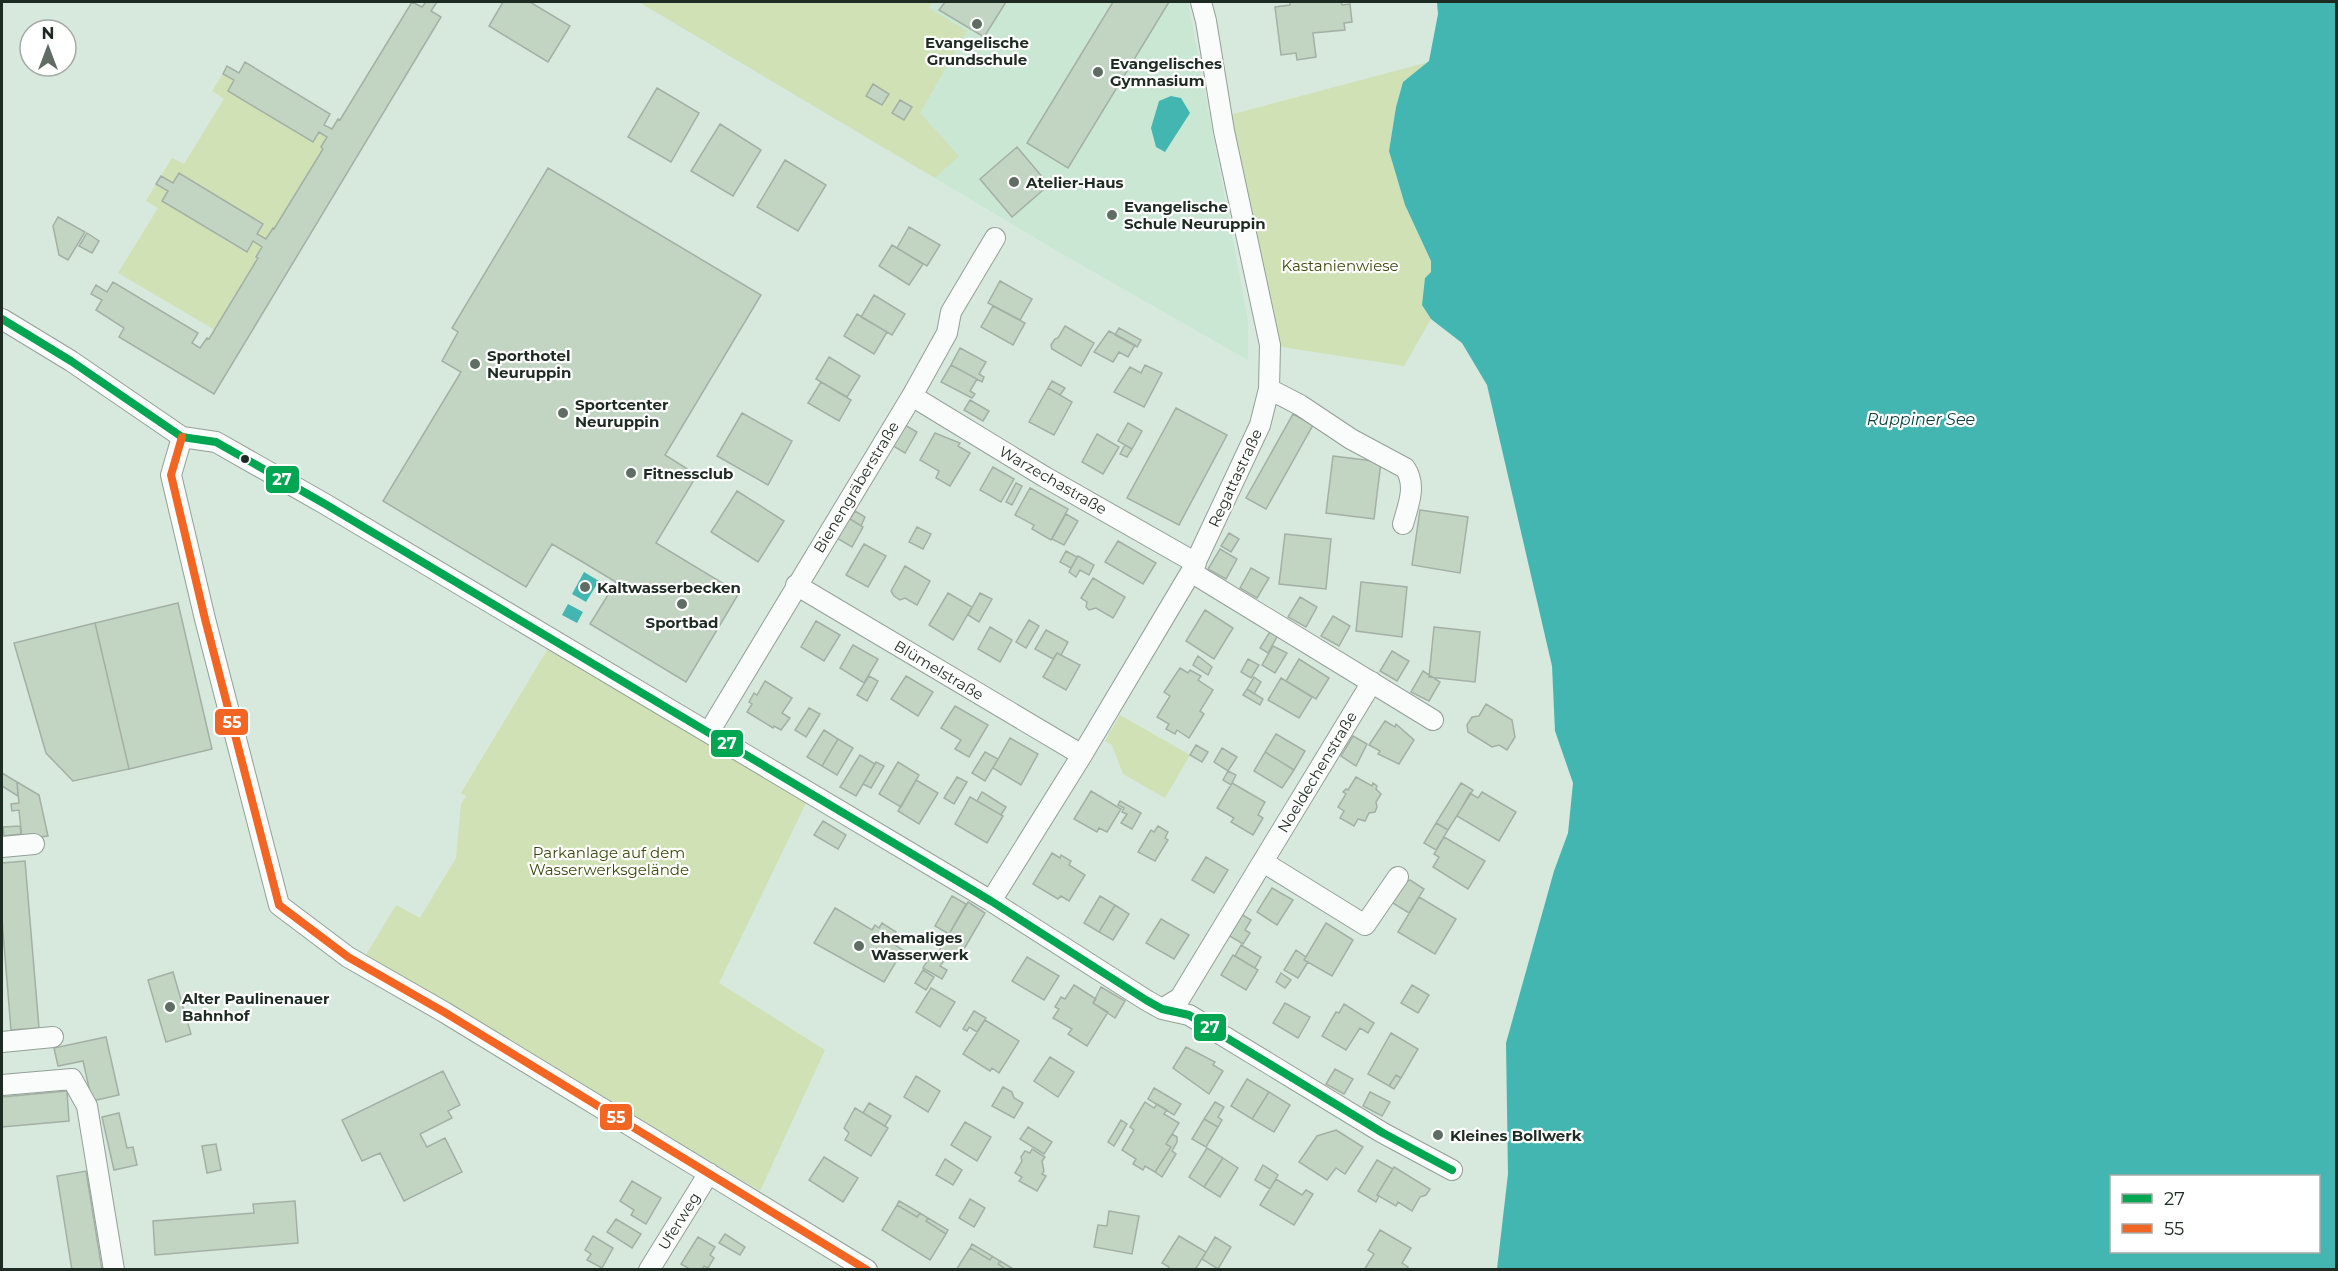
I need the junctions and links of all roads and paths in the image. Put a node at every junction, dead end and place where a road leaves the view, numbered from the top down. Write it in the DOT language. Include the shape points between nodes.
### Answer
graph roads {
  1 [pos="1201,2"];
  2 [pos="995,238"];
  3 [pos="2,319"];
  4 [pos="1269,389"];
  5 [pos="912,396"];
  6 [pos="182,437"];
  7 [pos="1403,524"];
  8 [pos="1193,567"];
  9 [pos="796,585"];
  10 [pos="1372,682"];
  11 [pos="1433,720"];
  12 [pos="709,732"];
  13 [pos="1082,755"];
  14 [pos="34,844"];
  15 [pos="2,847"];
  16 [pos="1263,862"];
  17 [pos="1398,877"];
  18 [pos="991,901"];
  19 [pos="1162,1009"];
  20 [pos="53,1037"];
  21 [pos="2,1042"];
  22 [pos="2,1085"];
  23 [pos="1452,1170"];
  24 [pos="709,1173"];
  25 [pos="114,1269"];
  26 [pos="649,1269"];
  27 [pos="867,1269"];
  1 -- 4 [label="street, Regattastraße" via="1270,345"];
  2 -- 5 [label="street, Bienengräberstraße" via="951,312 947,333"];
  3 -- 6 [label="street" via="72,361"];
  4 -- 7 [label="street" via="1405,468 1412,485"];
  4 -- 8 [label="street, Regattastraße" via="1260,425"];
  5 -- 8 [label="street, Warzechastraße"];
  5 -- 9 [label="street, Bienengräberstraße"];
  6 -- 12 [label="street" via="216,442"];
  6 -- 24 [label="street" via="171,475 279,905 348,957"];
  8 -- 10 [label="street, Warzechastraße"];
  8 -- 13 [label="street, Regattastraße"];
  9 -- 12 [label="street, Bienengräberstraße"];
  9 -- 13 [label="street, Blümelstraße"];
  10 -- 11 [label="street, Warzechastraße"];
  10 -- 16 [label="street, Noeldechenstraße"];
  12 -- 18 [label="street"];
  13 -- 18 [label="street, Regattastraße"];
  14 -- 15 [label="street"];
  16 -- 17 [label="street" via="1365,925"];
  16 -- 19 [label="street, Noeldechenstraße" via="1180,998"];
  18 -- 19 [label="street"];
  19 -- 23 [label="street" via="1189,1015 1383,1133"];
  20 -- 21 [label="street"];
  22 -- 25 [label="street" via="72,1079 87,1106"];
  24 -- 26 [label="street, Uferweg"];
  24 -- 27 [label="street"];
}
